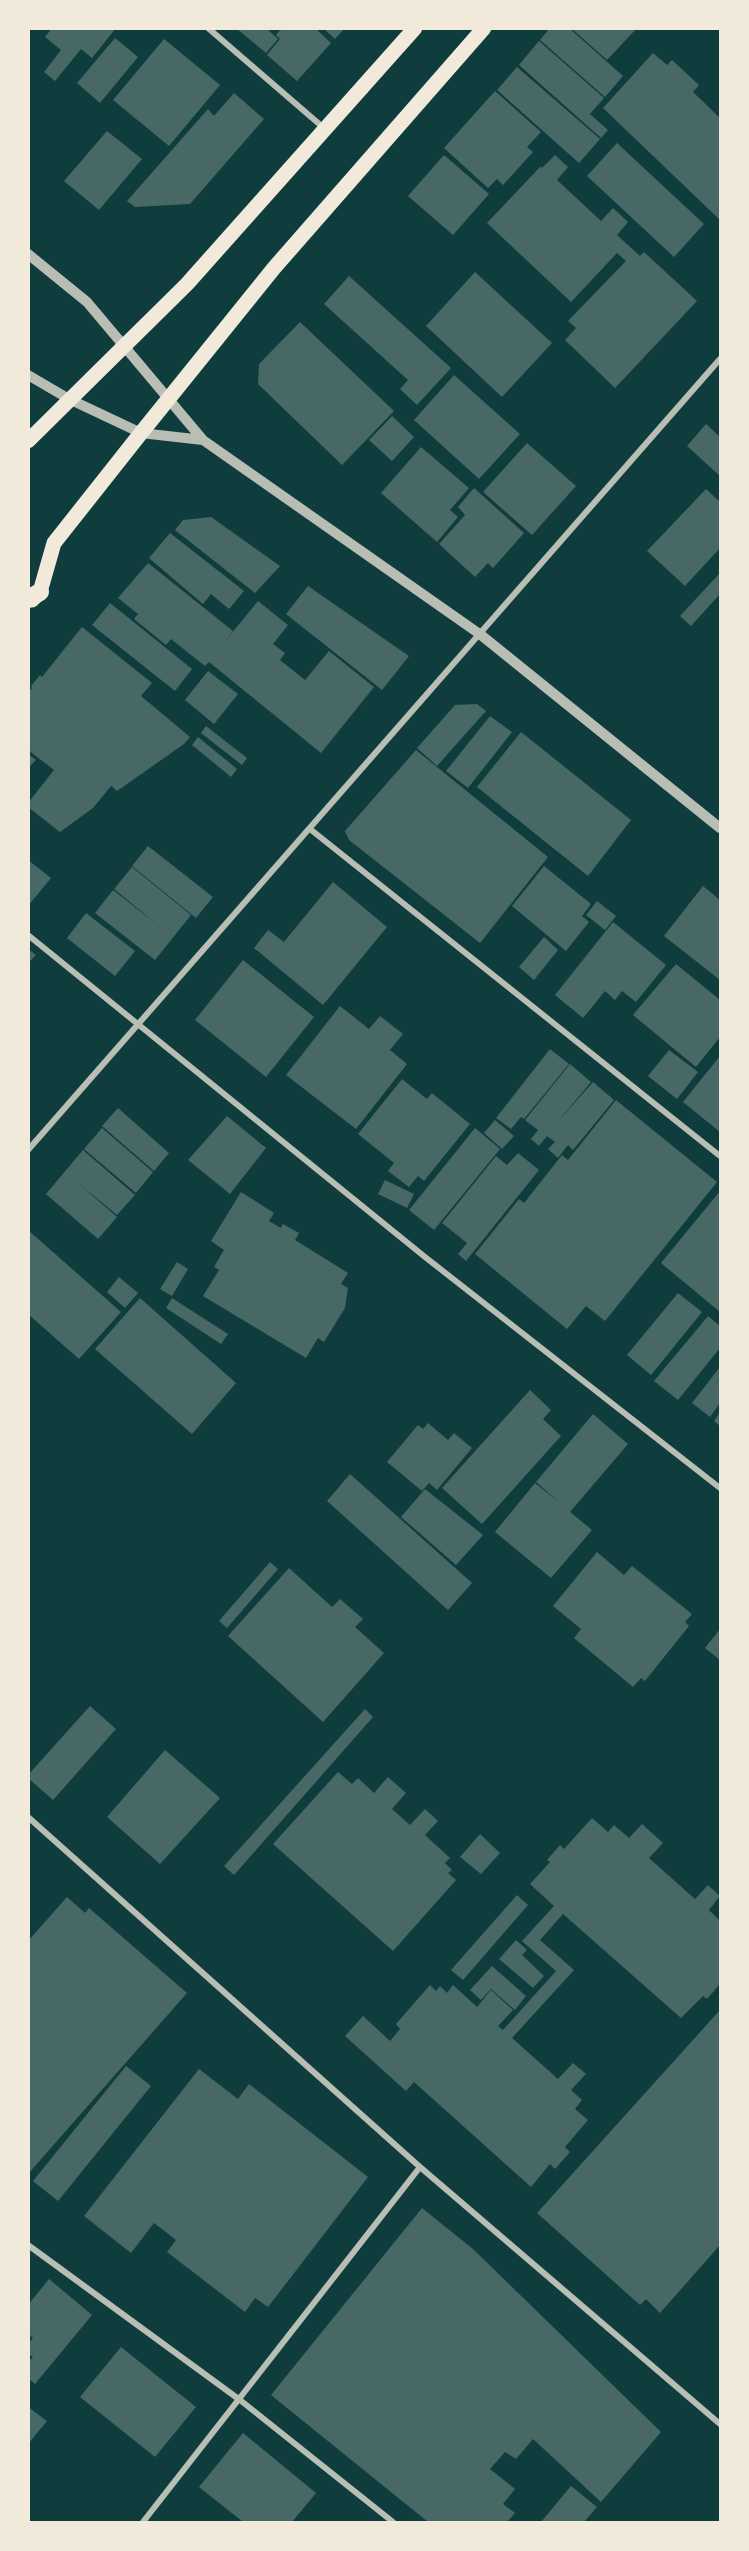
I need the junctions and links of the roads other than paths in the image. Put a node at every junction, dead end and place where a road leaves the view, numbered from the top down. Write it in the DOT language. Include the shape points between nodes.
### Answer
graph roads {
  1 [pos="208,28"];
  2 [pos="415,28"];
  3 [pos="484,28"];
  4 [pos="326,129"];
  5 [pos="28,254"];
  6 [pos="123,346"];
  7 [pos="720,359"];
  8 [pos="28,375"];
  9 [pos="69,399"];
  10 [pos="168,399"];
  11 [pos="141,433"];
  12 [pos="203,440"];
  13 [pos="28,441"];
  14 [pos="32,598"];
  15 [pos="481,635"];
  16 [pos="720,828"];
  17 [pos="310,829"];
  18 [pos="28,935"];
  19 [pos="138,1024"];
  20 [pos="28,1150"];
  21 [pos="720,1156"];
  22 [pos="720,1488"];
  23 [pos="28,1817"];
  24 [pos="420,2167"];
  25 [pos="28,2245"];
  26 [pos="240,2400"];
  27 [pos="720,2424"];
  28 [pos="143,2523"];
  29 [pos="393,2523"];
  1 -- 4 [label="street"];
  2 -- 4 [label="main road"];
  3 -- 10 [label="main road" via="274,268"];
  4 -- 6 [label="main road" via="187,285"];
  5 -- 6 [label="street" via="87,302"];
  6 -- 9 [label="main road"];
  6 -- 10 [label="street"];
  7 -- 15 [label="street"];
  8 -- 9 [label="street"];
  9 -- 11 [label="street"];
  9 -- 13 [label="main road"];
  10 -- 11 [label="main road"];
  10 -- 12 [label="street"];
  11 -- 12 [label="street"];
  11 -- 14 [label="main road" via="54,543"];
  12 -- 15 [label="street"];
  15 -- 16 [label="street"];
  15 -- 17 [label="street"];
  17 -- 19 [label="street"];
  17 -- 21 [label="street"];
  18 -- 19 [label="street"];
  19 -- 20 [label="street"];
  19 -- 22 [label="street" via="425,1257"];
  23 -- 24 [label="street"];
  24 -- 26 [label="street"];
  24 -- 27 [label="street"];
  25 -- 26 [label="street"];
  26 -- 28 [label="street"];
  26 -- 29 [label="street"];
}
